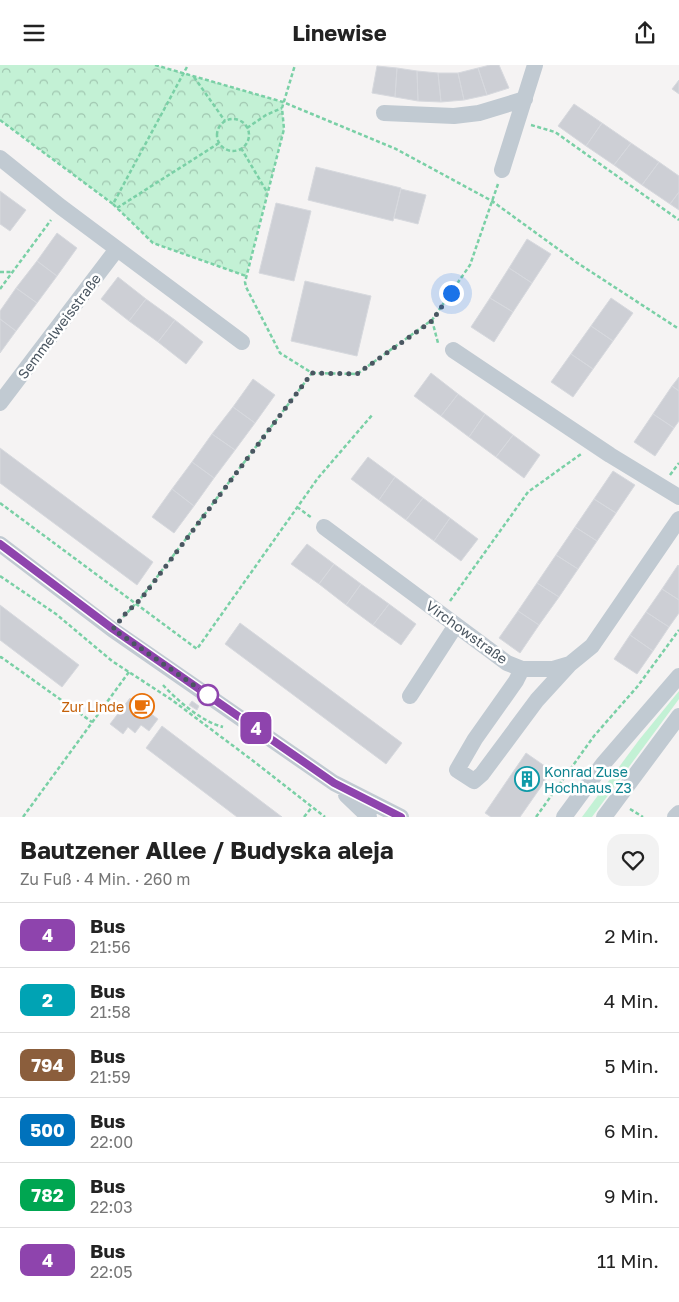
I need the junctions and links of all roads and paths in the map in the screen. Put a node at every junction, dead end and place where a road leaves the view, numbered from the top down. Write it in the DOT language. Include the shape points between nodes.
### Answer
graph roads {
  1 [pos="155,65"];
  2 [pos="188,65"];
  3 [pos="295,65"];
  4 [pos="535,65"];
  5 [pos="184,73"];
  6 [pos="193,75"];
  7 [pos="525,99"];
  8 [pos="283,102"];
  9 [pos="282,108"];
  10 [pos="384,113"];
  11 [pos="0,120"];
  12 [pos="225,121"];
  13 [pos="518,121"];
  14 [pos="247,128"];
  15 [pos="219,143"];
  16 [pos="241,149"];
  17 [pos="0,158"];
  18 [pos="502,170"];
  19 [pos="267,192"];
  20 [pos="492,201"];
  21 [pos="114,205"];
  22 [pos="61,207"];
  23 [pos="117,208"];
  24 [pos="679,220"];
  25 [pos="117,249"];
  26 [pos="0,272"];
  27 [pos="13,272"];
  28 [pos="246,276"];
  29 [pos="0,289"];
  30 [pos="432,321"];
  31 [pos="679,329"];
  32 [pos="242,342"];
  33 [pos="446,349"];
  34 [pos="312,373"];
  35 [pos="0,403"];
  36 [pos="373,414"];
  37 [pos="594,445"];
  38 [pos="679,497"];
  39 [pos="0,503"];
  40 [pos="679,519"];
  41 [pos="324,527"];
  42 [pos="0,544"];
  43 [pos="0,576"];
  44 [pos="136,603"];
  45 [pos="441,613"];
  46 [pos="456,625"];
  47 [pos="113,629"];
  48 [pos="679,630"];
  49 [pos="0,658"];
  50 [pos="570,663"];
  51 [pos="522,669"];
  52 [pos="129,672"];
  53 [pos="679,676"];
  54 [pos="163,684"];
  55 [pos="410,695"];
  56 [pos="679,715"];
  57 [pos="92,722"];
  58 [pos="228,728"];
  59 [pos="334,783"];
  60 [pos="312,807"];
  61 [pos="630,809"];
  62 [pos="679,813"];
  63 [pos="23,817"];
  64 [pos="304,817"];
  65 [pos="325,817"];
  66 [pos="369,817"];
  67 [pos="401,817"];
  68 [pos="536,817"];
  69 [pos="564,817"];
  70 [pos="604,817"];
  71 [pos="643,817"];
  72 [pos="675,817"];
  1 -- 5 [label="path"];
  2 -- 5 [label="path"];
  3 -- 8 [label="path"];
  4 -- 7 [label="street"];
  5 -- 6 [label="path"];
  5 -- 21 [label="path"];
  6 -- 8 [label="path"];
  6 -- 12 [label="path"];
  7 -- 10 [label="street" via="479,113 454,116"];
  7 -- 13 [label="street"];
  8 -- 9 [label="path"];
  8 -- 20 [label="path" via="396,149"];
  9 -- 14 [label="path"];
  9 -- 19 [label="path" via="284,129"];
  11 -- 21 [label="path"];
  12 -- 14 [label="path" via="235,119"];
  12 -- 15 [label="path" via="217,133"];
  13 -- 18 [label="street"];
  13 -- 24 [label="path" via="554,132"];
  14 -- 16 [label="path" via="248,137"];
  15 -- 16 [label="path" via="226,149"];
  15 -- 23 [label="path"];
  16 -- 19 [label="path"];
  17 -- 22 [label="street"];
  19 -- 28 [label="path"];
  20 -- 30 [label="path" via="470,265"];
  20 -- 31 [label="path"];
  21 -- 23 [label="path"];
  22 -- 25 [label="street"];
  22 -- 27 [label="path"];
  23 -- 28 [label="path" via="152,243"];
  25 -- 32 [label="street"];
  25 -- 35 [label="street, Semmelweisstraße"];
  26 -- 27 [label="path"];
  27 -- 29 [label="path"];
  28 -- 34 [label="path" via="246,287 280,353"];
  30 -- 33 [label="path"];
  30 -- 34 [label="path" via="357,374"];
  33 -- 37 [label="street"];
  34 -- 44 [label="path"];
  36 -- 44 [label="path" via="318,478 197,649"];
  37 -- 38 [label="street"];
  37 -- 45 [label="path" via="528,492"];
  39 -- 44 [label="path"];
  40 -- 50 [label="street, Virchowstraße" via="592,646"];
  41 -- 45 [label="street, Virchowstraße"];
  42 -- 47 [label="street"];
  43 -- 52 [label="path" via="56,614"];
  44 -- 47 [label="path"];
  45 -- 46 [label="street, Virchowstraße"];
  46 -- 51 [label="street, Virchowstraße" via="507,663"];
  46 -- 55 [label="street"];
  47 -- 59 [label="street"];
  48 -- 68 [label="path" via="637,687 594,736"];
  49 -- 57 [label="path"];
  50 -- 51 [label="street, Virchowstraße" via="553,669"];
  50 -- 51 [label="street" via="474,781 457,770"];
  52 -- 57 [label="path"];
  52 -- 60 [label="path" via="172,700"];
  53 -- 69 [label="street" via="603,764"];
  54 -- 58 [label="path" via="174,697 212,724"];
  56 -- 70 [label="street"];
  57 -- 63 [label="path"];
  59 -- 66 [label="street"];
  59 -- 67 [label="street"];
  60 -- 64 [label="path"];
  60 -- 65 [label="path"];
  61 -- 71 [label="path"];
  62 -- 72 [label="street"];
}
